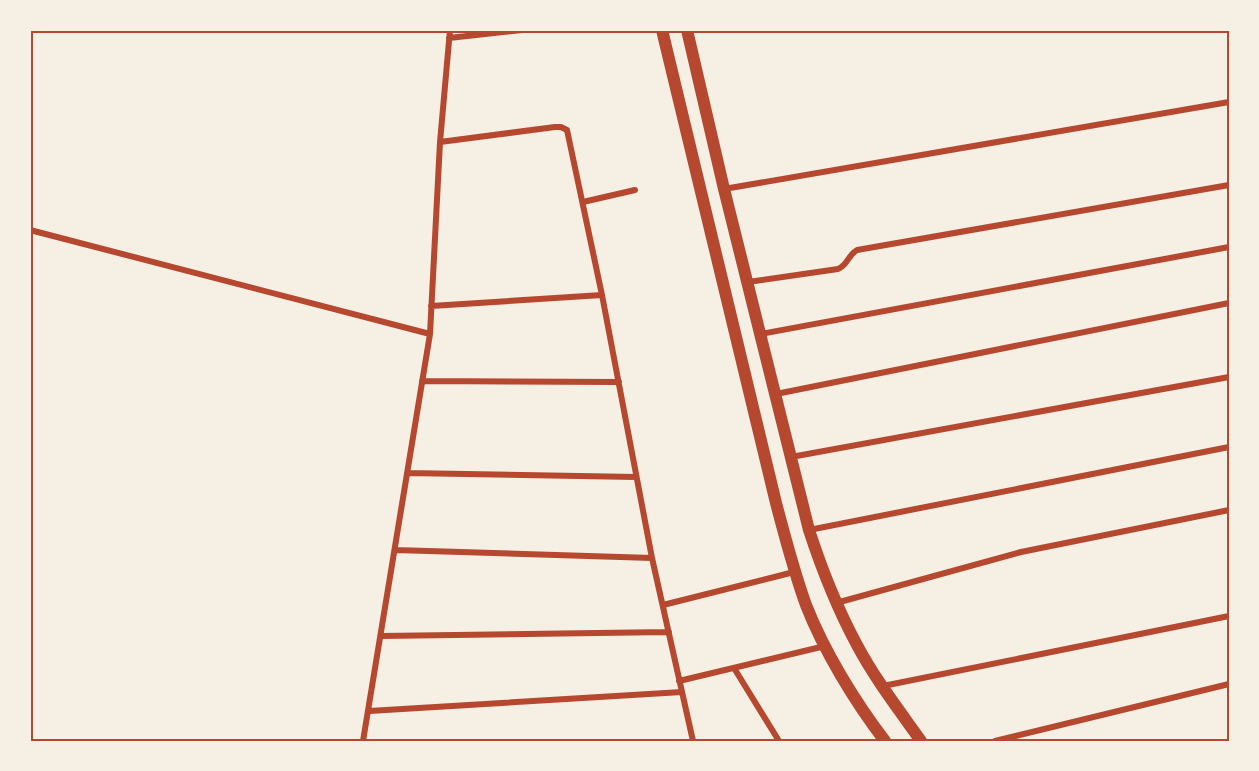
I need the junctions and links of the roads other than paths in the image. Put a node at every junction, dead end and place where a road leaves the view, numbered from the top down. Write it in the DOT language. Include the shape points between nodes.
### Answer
graph roads {
  1 [pos="450,30"];
  2 [pos="522,30"];
  3 [pos="662,30"];
  4 [pos="687,30"];
  5 [pos="449,39"];
  6 [pos="1229,102"];
  7 [pos="440,142"];
  8 [pos="1229,185"];
  9 [pos="724,189"];
  10 [pos="635,190"];
  11 [pos="583,201"];
  12 [pos="30,230"];
  13 [pos="1229,247"];
  14 [pos="748,282"];
  15 [pos="602,295"];
  16 [pos="1229,303"];
  17 [pos="431,306"];
  18 [pos="430,334"];
  19 [pos="760,335"];
  20 [pos="1229,377"];
  21 [pos="422,381"];
  22 [pos="619,382"];
  23 [pos="775,394"];
  24 [pos="1229,447"];
  25 [pos="790,457"];
  26 [pos="407,473"];
  27 [pos="636,477"];
  28 [pos="1229,510"];
  29 [pos="809,530"];
  30 [pos="395,550"];
  31 [pos="652,558"];
  32 [pos="794,572"];
  33 [pos="836,603"];
  34 [pos="663,605"];
  35 [pos="1229,616"];
  36 [pos="669,632"];
  37 [pos="381,636"];
  38 [pos="825,646"];
  39 [pos="734,668"];
  40 [pos="680,681"];
  41 [pos="1229,684"];
  42 [pos="883,687"];
  43 [pos="682,692"];
  44 [pos="369,711"];
  45 [pos="363,741"];
  46 [pos="693,741"];
  47 [pos="779,741"];
  48 [pos="885,741"];
  49 [pos="921,741"];
  50 [pos="995,741"];
  1 -- 5 [label="street"];
  2 -- 5 [label="street"];
  3 -- 32 [label="main road"];
  4 -- 9 [label="main road"];
  5 -- 7 [label="street"];
  6 -- 9 [label="street"];
  7 -- 11 [label="street" via="561,127 567,130"];
  7 -- 17 [label="street"];
  8 -- 14 [label="street" via="857,250 838,269"];
  9 -- 14 [label="main road"];
  10 -- 11 [label="street"];
  11 -- 15 [label="street"];
  12 -- 18 [label="street"];
  13 -- 19 [label="street"];
  14 -- 19 [label="main road"];
  15 -- 17 [label="street"];
  15 -- 22 [label="street"];
  16 -- 23 [label="street"];
  17 -- 18 [label="street"];
  18 -- 21 [label="street"];
  19 -- 23 [label="main road"];
  20 -- 25 [label="street"];
  21 -- 22 [label="street"];
  21 -- 26 [label="street"];
  22 -- 27 [label="street"];
  23 -- 25 [label="main road"];
  24 -- 29 [label="street"];
  25 -- 29 [label="main road"];
  26 -- 27 [label="street"];
  26 -- 30 [label="street"];
  27 -- 31 [label="street"];
  28 -- 33 [label="street" via="1021,552"];
  29 -- 33 [label="main road"];
  30 -- 31 [label="street"];
  30 -- 37 [label="street"];
  31 -- 34 [label="street"];
  32 -- 34 [label="street"];
  32 -- 38 [label="main road"];
  33 -- 42 [label="main road"];
  34 -- 36 [label="street"];
  35 -- 42 [label="street"];
  36 -- 37 [label="street"];
  36 -- 40 [label="street"];
  37 -- 44 [label="street"];
  38 -- 39 [label="street"];
  38 -- 48 [label="main road"];
  39 -- 40 [label="street"];
  39 -- 47 [label="street"];
  40 -- 43 [label="street"];
  41 -- 50 [label="street"];
  42 -- 49 [label="main road"];
  43 -- 44 [label="street"];
  43 -- 46 [label="street"];
  44 -- 45 [label="street"];
}
